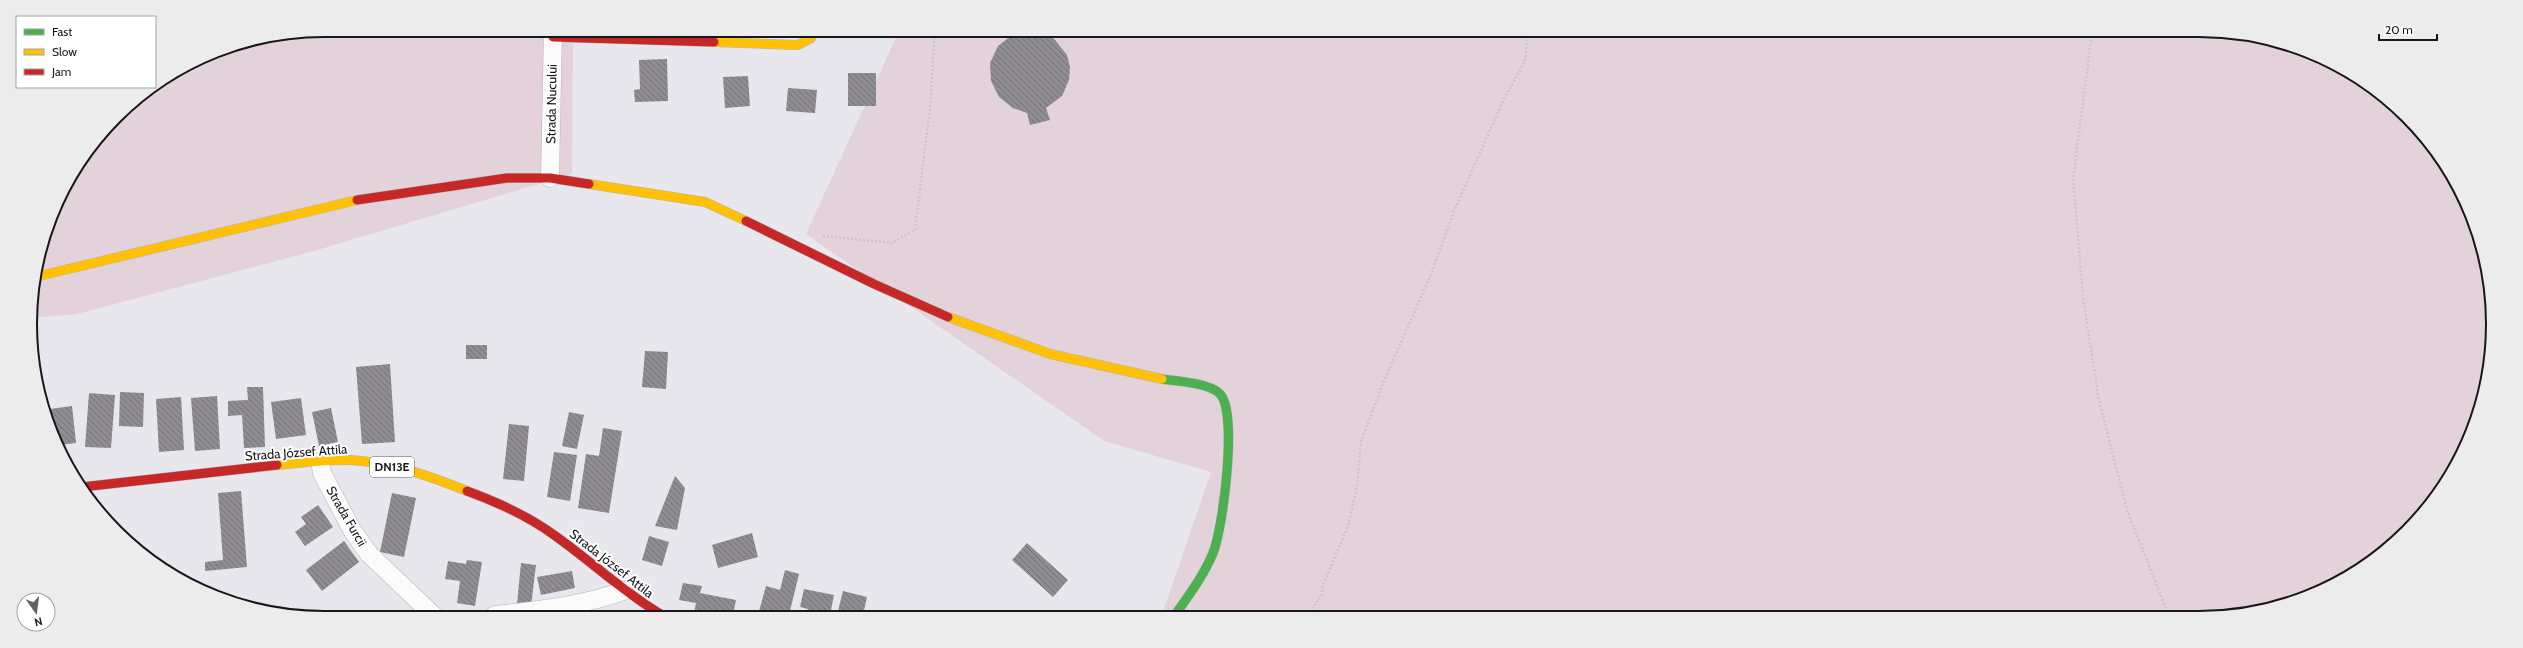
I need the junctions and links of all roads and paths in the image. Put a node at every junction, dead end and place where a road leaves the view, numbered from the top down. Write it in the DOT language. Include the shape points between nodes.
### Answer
graph roads {
  1 [pos="553,37"];
  2 [pos="620,37"];
  3 [pos="811,37"];
  4 [pos="935,37"];
  5 [pos="1530,37"];
  6 [pos="2091,37"];
  7 [pos="550,178"];
  8 [pos="822,235"];
  9 [pos="41,275"];
  10 [pos="320,462"];
  11 [pos="87,486"];
  12 [pos="623,591"];
  13 [pos="428,611"];
  14 [pos="527,611"];
  15 [pos="654,611"];
  16 [pos="1178,611"];
  17 [pos="1311,611"];
  18 [pos="2167,611"];
  1 -- 7 [label="street, Strada Nucului"];
  2 -- 3 [label="street" via="798,45"];
  4 -- 8 [label="path" via="930,108 915,230 892,243"];
  5 -- 17 [label="path" via="1525,61 1504,99 1456,205 1432,272 1383,383 1361,442 1357,487 1348,526 1322,588 1322,595"];
  6 -- 18 [label="path" via="2072,180 2083,297 2098,396 2127,510"];
  7 -- 9 [label="street" via="507,178 364,198"];
  7 -- 16 [label="street" via="705,202 864,282 1028,347 1110,370 1219,391 1225,401 1229,424 1222,513 1217,542 1209,562"];
  10 -- 11 [label="street, Strada József Attila / DN13E" via="161,475"];
  10 -- 12 [label="street, Strada József Attila / DN13E" via="350,460 383,465 423,476 507,506 562,540"];
  10 -- 13 [label="street, Strada Furcii" via="322,473 352,530 369,554"];
  12 -- 14 [label="street" via="602,599"];
  12 -- 15 [label="street, Strada József Attila / DN13E"];
}
